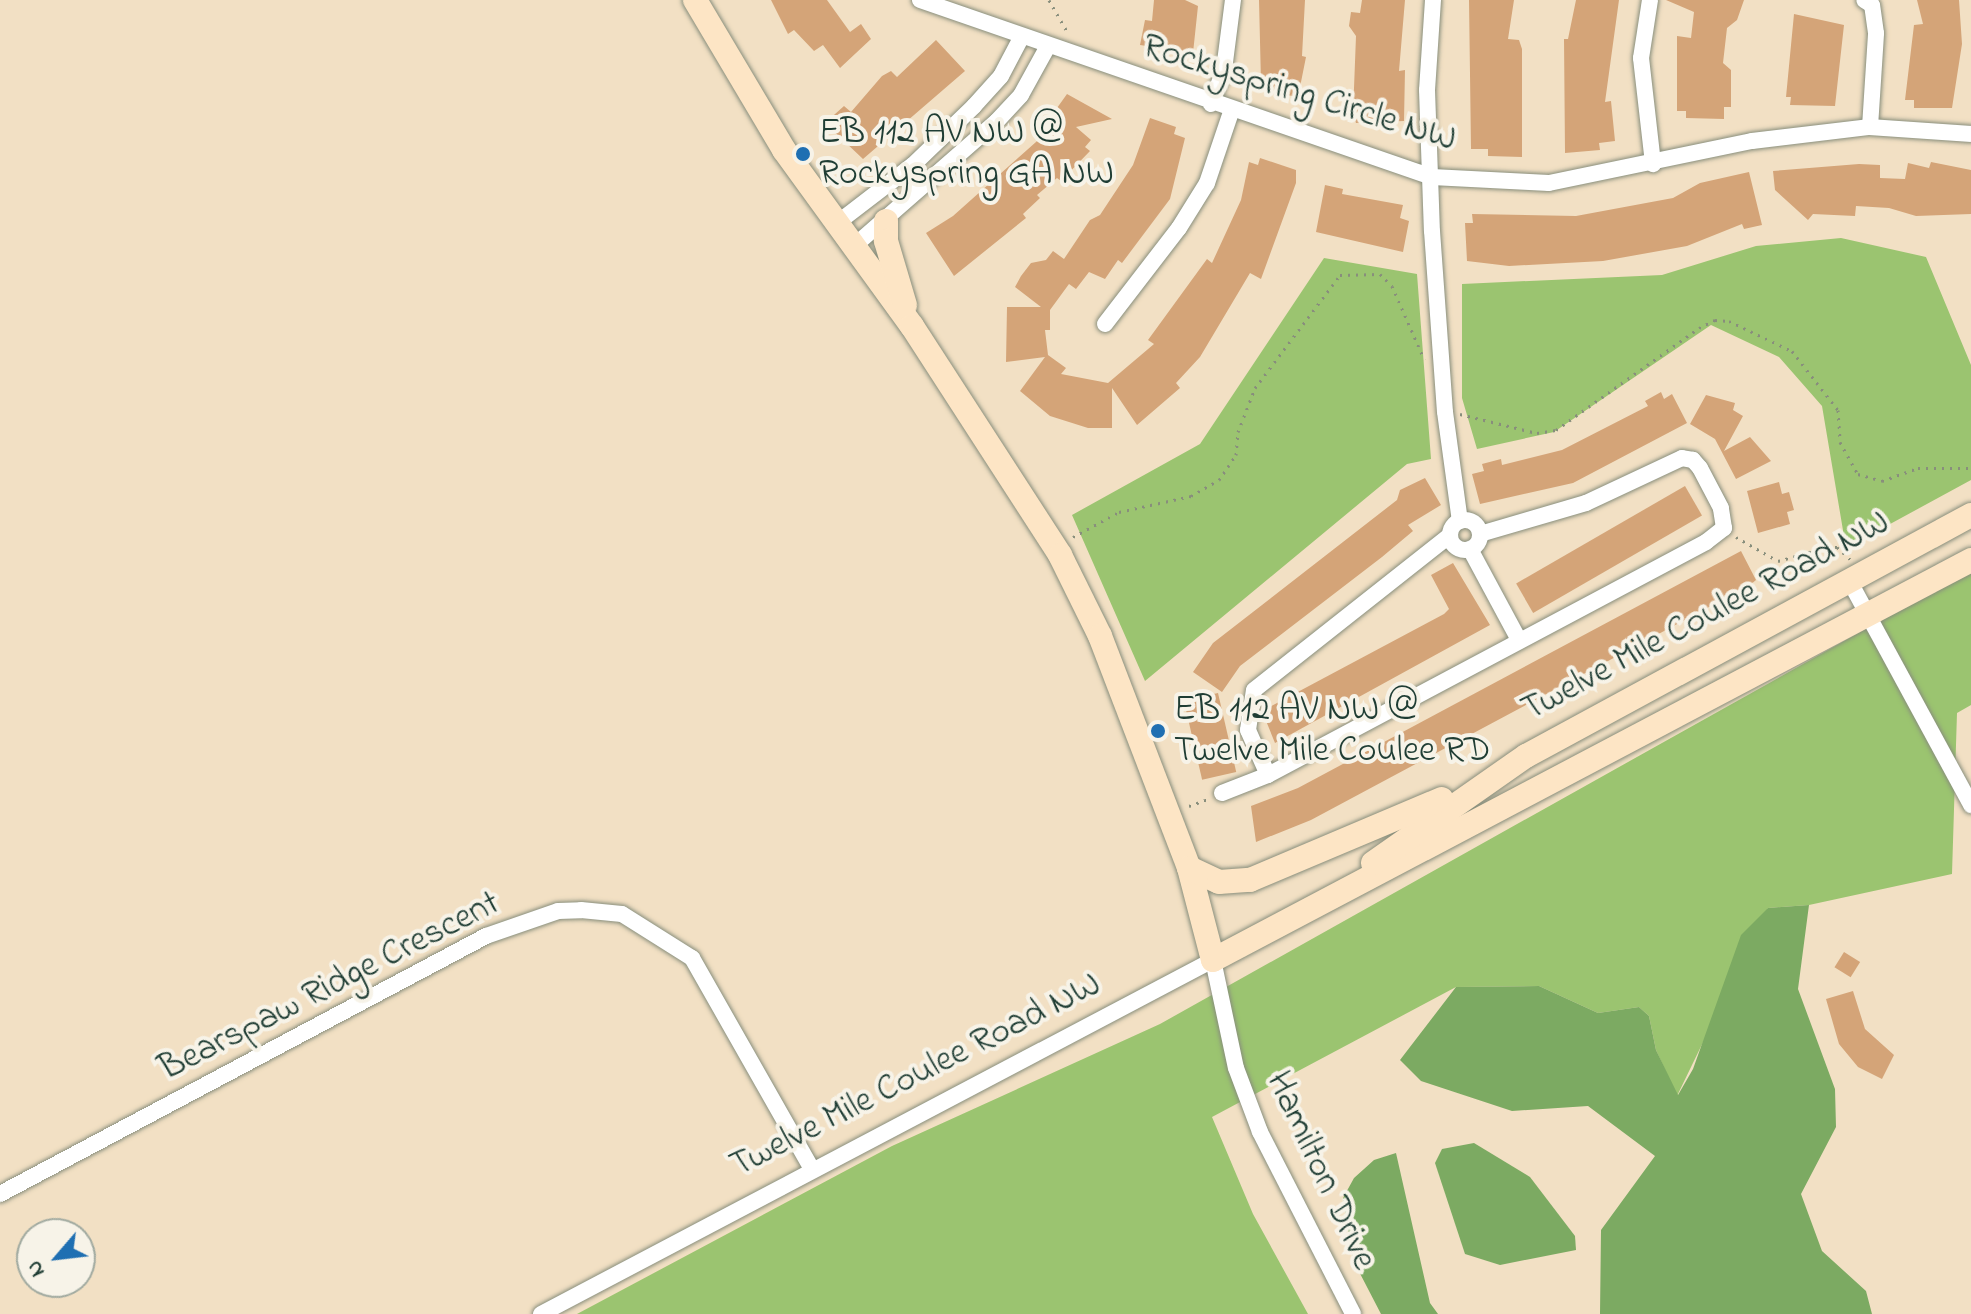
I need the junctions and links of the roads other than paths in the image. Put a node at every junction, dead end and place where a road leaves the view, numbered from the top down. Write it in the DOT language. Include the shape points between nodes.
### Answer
graph roads {
  1 [pos="695,0"];
  2 [pos="920,0"];
  3 [pos="1233,0"];
  4 [pos="1433,0"];
  5 [pos="1650,0"];
  6 [pos="1864,0"];
  7 [pos="1022,36"];
  8 [pos="1048,46"];
  9 [pos="1211,104"];
  10 [pos="1231,112"];
  11 [pos="1870,127"];
  12 [pos="1971,134"];
  13 [pos="1653,164"];
  14 [pos="1432,177"];
  15 [pos="886,221"];
  16 [pos="836,224"];
  17 [pos="853,247"];
  18 [pos="1105,324"];
  19 [pos="912,326"];
  20 [pos="1971,515"];
  21 [pos="1455,528"];
  22 [pos="1480,534"];
  23 [pos="1470,549"];
  24 [pos="1971,560"];
  25 [pos="1856,578"];
  26 [pos="1868,615"];
  27 [pos="1519,640"];
  28 [pos="1268,775"];
  29 [pos="1488,778"];
  30 [pos="1222,793"];
  31 [pos="1971,805"];
  32 [pos="1189,868"];
  33 [pos="1323,901"];
  34 [pos="1213,960"];
  35 [pos="812,1169"];
  36 [pos="0,1194"];
  37 [pos="541,1314"];
  38 [pos="1353,1314"];
  1 -- 16 [label="main road" via="745,88"];
  2 -- 7 [label="street, Rockyspring Circle NW"];
  3 -- 9 [label="street" via="1224,70"];
  4 -- 14 [label="street" via="1427,90"];
  5 -- 13 [label="street" via="1641,58"];
  6 -- 11 [label="street" via="1872,5 1876,33"];
  7 -- 8 [label="street, Rockyspring Circle NW"];
  7 -- 16 [label="street" via="1001,76 974,106 913,165"];
  8 -- 9 [label="street, Rockyspring Circle NW"];
  8 -- 15 [label="street" via="1021,95 997,121"];
  9 -- 10 [label="street, Rockyspring Circle NW"];
  10 -- 14 [label="street, Rockyspring Circle NW"];
  10 -- 18 [label="street" via="1207,183"];
  11 -- 12 [label="street, Rockyspring Circle NW"];
  11 -- 13 [label="street, Rockyspring Circle NW" via="1752,141"];
  13 -- 14 [label="street, Rockyspring Circle NW" via="1549,183"];
  14 -- 21 [label="street"];
  15 -- 17 [label="street"];
  15 -- 19 [label="main road" via="886,241"];
  16 -- 17 [label="main road"];
  17 -- 19 [label="main road"];
  19 -- 32 [label="main road" via="1055,547 1100,636"];
  20 -- 25 [label="main road, Twelve Mile Coulee Road NW"];
  21 -- 22 [label="street" via="1474,522"];
  21 -- 23 [label="street" via="1457,547"];
  21 -- 28 [label="street" via="1254,690 1248,730"];
  22 -- 23 [label="street"];
  22 -- 27 [label="street" via="1586,503 1682,458 1700,468 1721,508 1724,528 1706,542"];
  23 -- 27 [label="street"];
  24 -- 26 [label="main road, Twelve Mile Coulee Road NW"];
  25 -- 26 [label="street"];
  25 -- 29 [label="main road, Twelve Mile Coulee Road NW"];
  26 -- 31 [label="street"];
  26 -- 33 [label="main road, Twelve Mile Coulee Road NW"];
  27 -- 28 [label="street"];
  28 -- 30 [label="street"];
  29 -- 32 [label="main road" via="1250,880 1219,882"];
  29 -- 33 [label="main road, Twelve Mile Coulee Road NW"];
  32 -- 34 [label="main road"];
  33 -- 34 [label="main road, Twelve Mile Coulee Road NW"];
  34 -- 35 [label="street, Twelve Mile Coulee Road NW"];
  34 -- 38 [label="street, Hamilton Drive" via="1236,1068 1260,1132"];
  35 -- 36 [label="street, Bearspaw Ridge Crescent" via="692,958 622,914 581,910 558,911 486,936"];
  35 -- 37 [label="street, Twelve Mile Coulee Road NW"];
}
